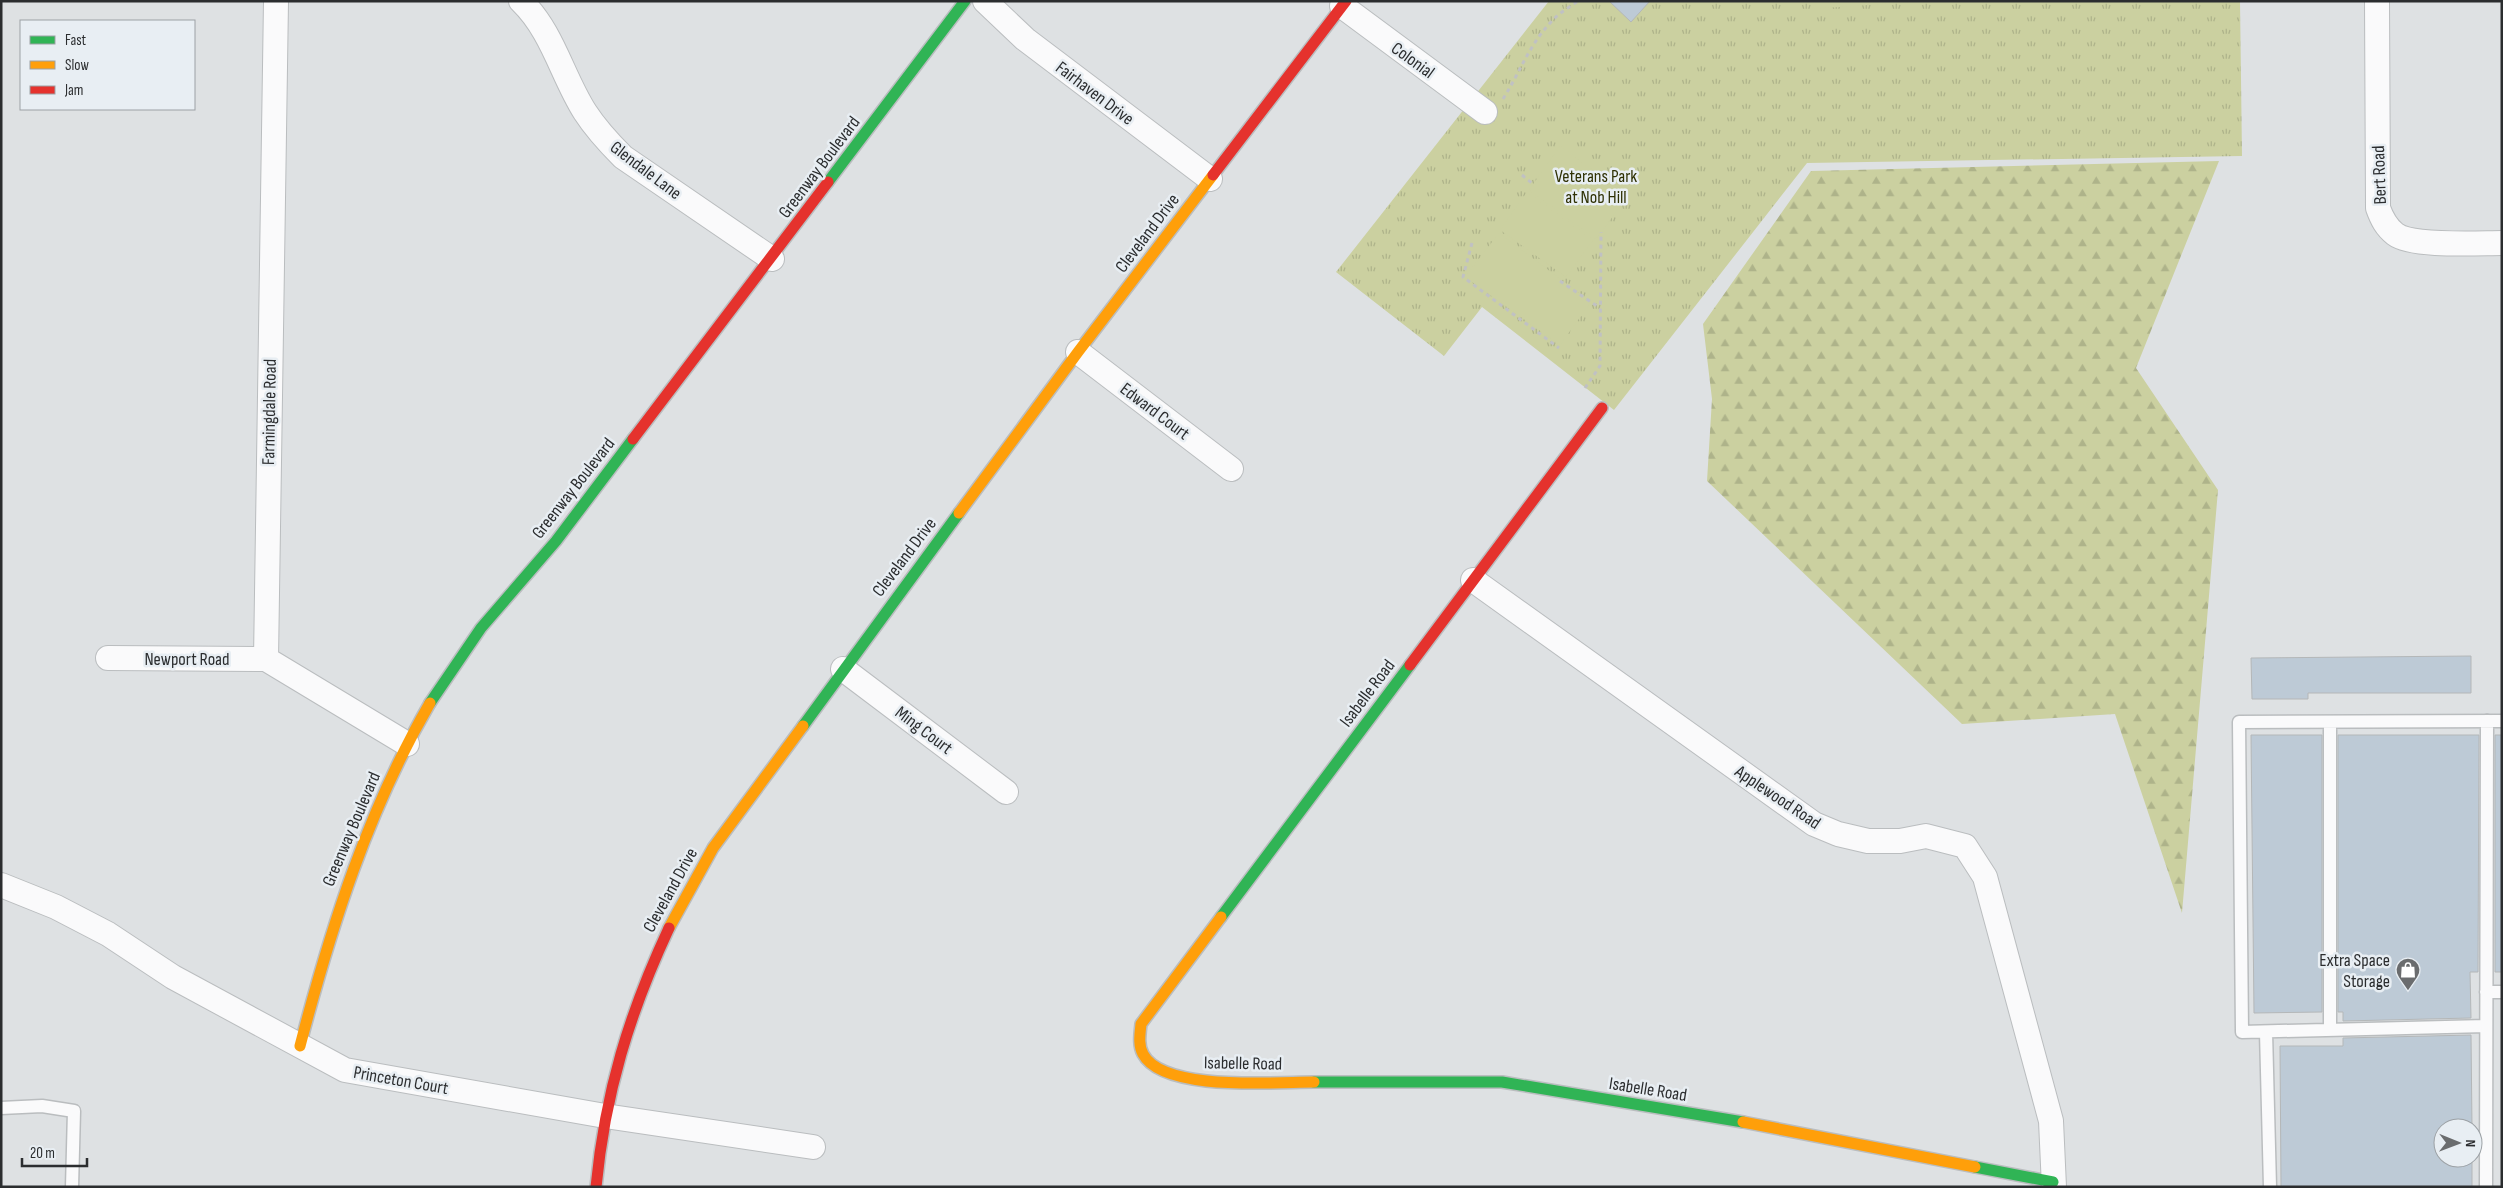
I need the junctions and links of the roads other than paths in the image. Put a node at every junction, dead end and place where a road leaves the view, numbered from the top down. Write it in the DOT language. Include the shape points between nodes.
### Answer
graph roads {
  1 [pos="276,1"];
  2 [pos="521,1"];
  3 [pos="965,1"];
  4 [pos="985,1"];
  5 [pos="2377,1"];
  6 [pos="1344,4"];
  7 [pos="1493,108"];
  8 [pos="1210,179"];
  9 [pos="2502,243"];
  10 [pos="772,259"];
  11 [pos="1078,352"];
  12 [pos="1602,408"];
  13 [pos="1231,469"];
  14 [pos="1473,580"];
  15 [pos="108,658"];
  16 [pos="266,659"];
  17 [pos="843,669"];
  18 [pos="2487,721"];
  19 [pos="2502,721"];
  20 [pos="2330,722"];
  21 [pos="407,744"];
  22 [pos="1006,792"];
  23 [pos="1,885"];
  24 [pos="2486,992"];
  25 [pos="2502,992"];
  26 [pos="2486,1026"];
  27 [pos="2330,1030"];
  28 [pos="2266,1032"];
  29 [pos="300,1046"];
  30 [pos="1,1108"];
  31 [pos="605,1116"];
  32 [pos="813,1147"];
  33 [pos="2054,1184"];
  34 [pos="72,1187"];
  35 [pos="596,1187"];
  36 [pos="2270,1187"];
  37 [pos="2486,1187"];
  1 -- 16 [label="street, Farmingdale Road"];
  2 -- 10 [label="street, Glendale Lane" via="546,34 584,111 622,157"];
  3 -- 10 [label="street, Greenway Boulevard"];
  4 -- 8 [label="street, Fairhaven Drive" via="1025,40"];
  5 -- 9 [label="street, Bert Road" via="2378,208 2385,224 2396,235 2412,241"];
  6 -- 7 [label="street, Colonial"];
  6 -- 8 [label="street, Cleveland Drive"];
  8 -- 11 [label="street, Cleveland Drive"];
  10 -- 21 [label="street, Greenway Boulevard" via="556,541 514,586 476,635"];
  11 -- 13 [label="street, Edward Court"];
  11 -- 17 [label="street, Cleveland Drive"];
  12 -- 14 [label="street, Isabelle Road"];
  14 -- 33 [label="street, Applewood Road" via="1814,824 1868,841 1900,841 1926,836 1965,846 1985,877 2050,1122"];
  14 -- 33 [label="street, Isabelle Road" via="1141,1024 1140,1050 1147,1062 1159,1070 1188,1079 1215,1082 1502,1082 1776,1128"];
  15 -- 16 [label="street, Newport Road"];
  16 -- 21 [label="street"];
  17 -- 22 [label="street, Ming Court"];
  17 -- 31 [label="street, Cleveland Drive" via="713,848 685,893 632,1013"];
  18 -- 19 [label="lane"];
  18 -- 20 [label="lane"];
  18 -- 24 [label="lane"];
  20 -- 27 [label="lane"];
  20 -- 28 [label="lane" via="2239,722 2242,1032"];
  21 -- 29 [label="street, Greenway Boulevard" via="372,816 343,891 319,968"];
  23 -- 29 [label="street, Princeton Court" via="56,907 108,934 173,977"];
  24 -- 25 [label="lane"];
  24 -- 26 [label="lane"];
  26 -- 27 [label="lane"];
  26 -- 37 [label="lane"];
  27 -- 28 [label="lane"];
  28 -- 36 [label="lane"];
  29 -- 31 [label="street, Princeton Court" via="345,1070"];
  30 -- 34 [label="lane" via="42,1106 74,1111"];
  31 -- 32 [label="street, Princeton Court"];
  31 -- 35 [label="street, Cleveland Drive"];
}
